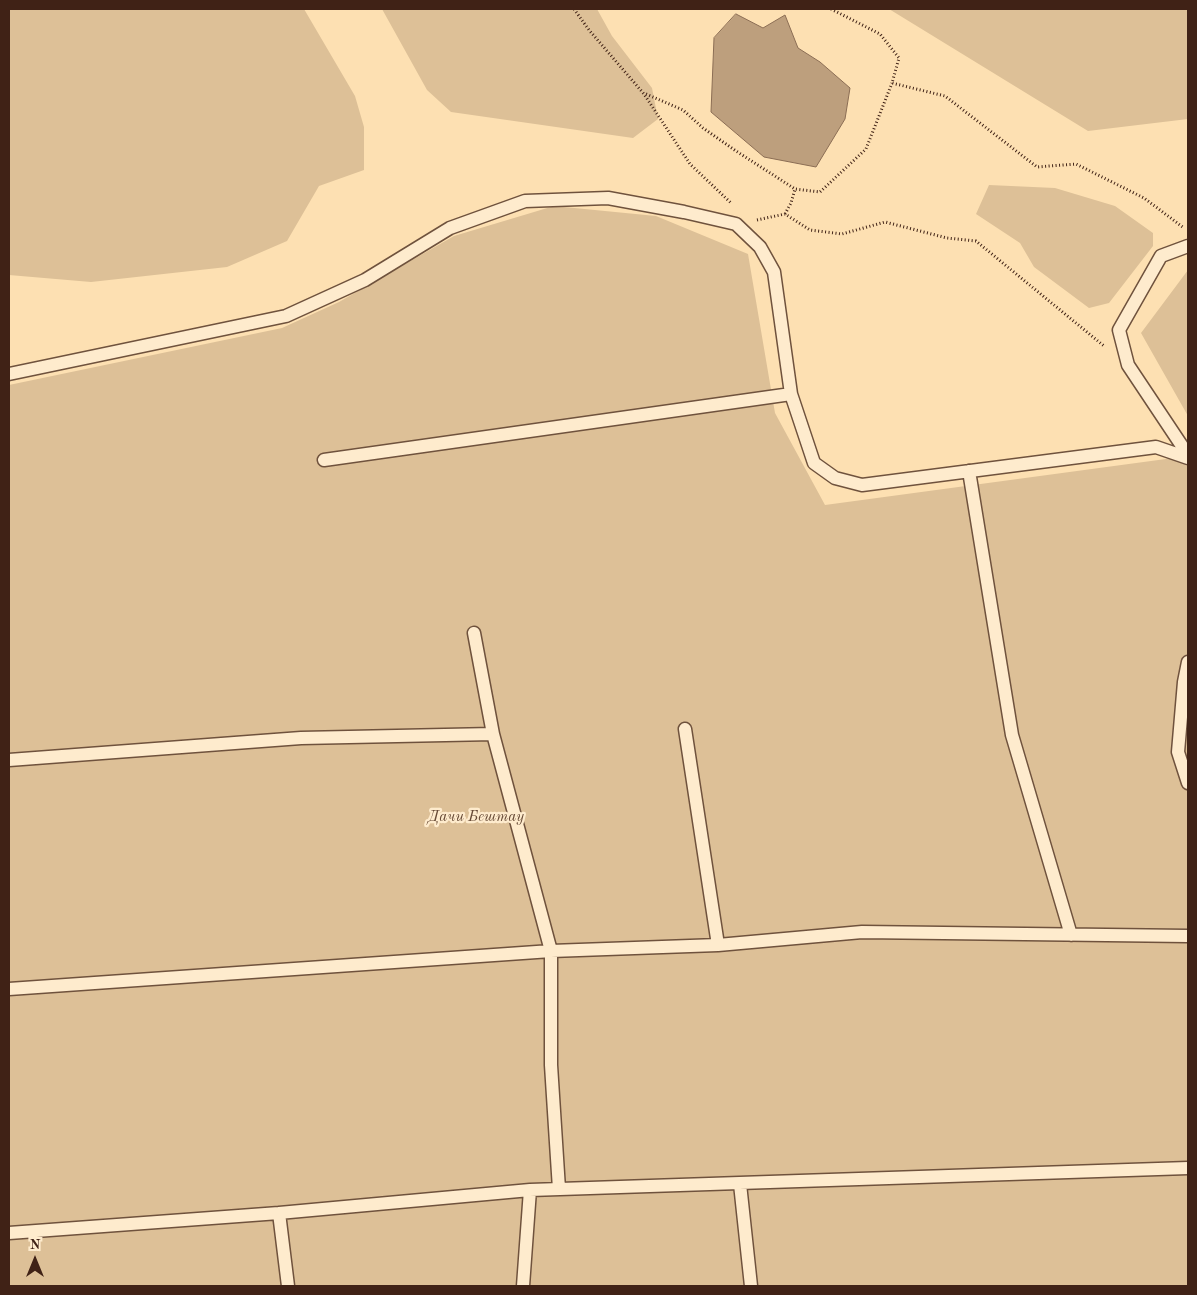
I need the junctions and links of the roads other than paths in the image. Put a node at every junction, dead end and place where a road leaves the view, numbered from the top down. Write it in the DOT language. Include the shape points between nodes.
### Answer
graph roads {
  1 [pos="1188,246"];
  2 [pos="9,374"];
  3 [pos="790,394"];
  4 [pos="1188,457"];
  5 [pos="324,460"];
  6 [pos="969,471"];
  7 [pos="474,633"];
  8 [pos="1188,662"];
  9 [pos="685,729"];
  10 [pos="493,734"];
  11 [pos="9,760"];
  12 [pos="1188,783"];
  13 [pos="1071,935"];
  14 [pos="1188,936"];
  15 [pos="718,945"];
  16 [pos="551,951"];
  17 [pos="9,988"];
  18 [pos="1188,1168"];
  19 [pos="740,1184"];
  20 [pos="559,1189"];
  21 [pos="530,1190"];
  22 [pos="279,1212"];
  23 [pos="9,1233"];
  24 [pos="288,1286"];
  25 [pos="523,1286"];
  26 [pos="750,1286"];
  1 -- 4 [label="lane" via="1161,256 1119,330 1128,365"];
  2 -- 3 [label="lane" via="286,316 365,280 450,228 525,201 608,198 736,224 760,247 774,272"];
  3 -- 5 [label="lane"];
  3 -- 6 [label="lane" via="814,463 835,478 862,485"];
  4 -- 6 [label="lane" via="1156,447"];
  6 -- 13 [label="lane" via="1012,735"];
  7 -- 10 [label="lane"];
  8 -- 12 [label="lane" via="1178,752"];
  9 -- 15 [label="lane"];
  10 -- 11 [label="lane" via="301,738"];
  10 -- 16 [label="lane"];
  13 -- 14 [label="lane"];
  13 -- 15 [label="lane" via="862,932"];
  15 -- 16 [label="lane"];
  16 -- 17 [label="lane"];
  16 -- 20 [label="lane" via="552,1065"];
  18 -- 19 [label="lane"];
  19 -- 20 [label="lane"];
  19 -- 26 [label="lane"];
  20 -- 21 [label="lane"];
  21 -- 22 [label="lane"];
  21 -- 25 [label="lane"];
  22 -- 23 [label="lane"];
  22 -- 24 [label="lane"];
}
